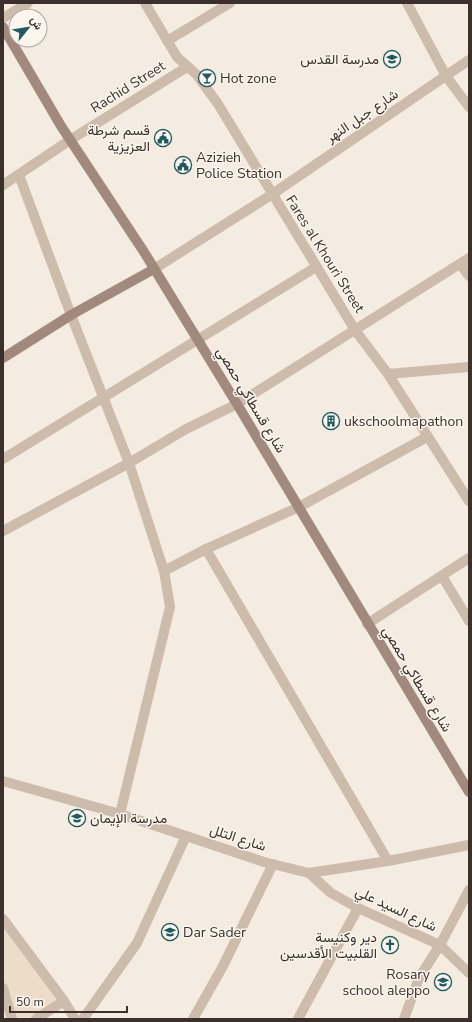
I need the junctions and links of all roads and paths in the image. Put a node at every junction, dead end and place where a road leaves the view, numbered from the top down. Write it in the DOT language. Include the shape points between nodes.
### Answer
graph roads {
  1 [pos="28,3"];
  2 [pos="145,3"];
  3 [pos="230,3"];
  4 [pos="407,3"];
  5 [pos="3,18"];
  6 [pos="3,27"];
  7 [pos="167,41"];
  8 [pos="469,60"];
  9 [pos="187,67"];
  10 [pos="446,76"];
  11 [pos="469,106"];
  12 [pos="70,140"];
  13 [pos="19,175"];
  14 [pos="3,185"];
  15 [pos="271,195"];
  16 [pos="469,258"];
  17 [pos="460,264"];
  18 [pos="316,266"];
  19 [pos="154,269"];
  20 [pos="469,276"];
  21 [pos="70,315"];
  22 [pos="355,330"];
  23 [pos="198,340"];
  24 [pos="3,358"];
  25 [pos="469,367"];
  26 [pos="388,374"];
  27 [pos="103,398"];
  28 [pos="237,404"];
  29 [pos="427,437"];
  30 [pos="3,459"];
  31 [pos="129,463"];
  32 [pos="469,501"];
  33 [pos="299,507"];
  34 [pos="3,531"];
  35 [pos="206,549"];
  36 [pos="469,558"];
  37 [pos="164,571"];
  38 [pos="442,576"];
  39 [pos="469,621"];
  40 [pos="367,624"];
  41 [pos="3,781"];
  42 [pos="469,792"];
  43 [pos="120,814"];
  44 [pos="186,836"];
  45 [pos="469,845"];
  46 [pos="388,861"];
  47 [pos="273,864"];
  48 [pos="309,873"];
  49 [pos="469,890"];
  50 [pos="358,908"];
  51 [pos="3,920"];
  52 [pos="440,945"];
  53 [pos="469,974"];
  54 [pos="3,988"];
  55 [pos="64,1002"];
  56 [pos="12,1019"];
  57 [pos="36,1019"];
  58 [pos="75,1019"];
  59 [pos="83,1019"];
  60 [pos="193,1019"];
  61 [pos="298,1019"];
  62 [pos="404,1019"];
  1 -- 5 [label="street"];
  2 -- 7 [label="street, Fares al Khouri Street"];
  3 -- 7 [label="street"];
  4 -- 10 [label="street"];
  6 -- 12 [label="main road, شارع قسطاكي حمصي"];
  7 -- 9 [label="street, Fares al Khouri Street"];
  8 -- 10 [label="street, شارع جبل النهر"];
  9 -- 12 [label="street, Rachid Street"];
  9 -- 15 [label="street, Fares al Khouri Street" via="197,74 218,104"];
  10 -- 11 [label="street"];
  10 -- 15 [label="street, شارع جبل النهر"];
  12 -- 13 [label="street, Rachid Street"];
  12 -- 19 [label="main road, شارع قسطاكي حمصي"];
  13 -- 14 [label="street, Rachid Street"];
  13 -- 21 [label="street"];
  15 -- 18 [label="street, Fares al Khouri Street"];
  15 -- 19 [label="street, شارع جبل النهر"];
  16 -- 17 [label="street"];
  17 -- 20 [label="street"];
  17 -- 22 [label="street"];
  18 -- 22 [label="street, Fares al Khouri Street"];
  18 -- 23 [label="street"];
  19 -- 21 [label="main road"];
  19 -- 23 [label="main road, شارع قسطاكي حمصي"];
  21 -- 24 [label="main road"];
  21 -- 27 [label="street"];
  22 -- 26 [label="street, Fares al Khouri Street"];
  22 -- 28 [label="street"];
  23 -- 27 [label="street"];
  23 -- 28 [label="main road, شارع قسطاكي حمصي"];
  25 -- 26 [label="street"];
  26 -- 29 [label="street, Fares al Khouri Street"];
  27 -- 30 [label="street"];
  27 -- 31 [label="street"];
  28 -- 31 [label="street" via="186,429"];
  28 -- 33 [label="main road, شارع قسطاكي حمصي"];
  29 -- 32 [label="street, Fares al Khouri Street"];
  29 -- 33 [label="street"];
  31 -- 34 [label="street"];
  31 -- 37 [label="street"];
  33 -- 35 [label="street"];
  33 -- 40 [label="main road, شارع قسطاكي حمصي"];
  35 -- 37 [label="street"];
  35 -- 46 [label="street"];
  36 -- 38 [label="street"];
  37 -- 43 [label="street" via="170,608"];
  38 -- 39 [label="street"];
  38 -- 40 [label="street"];
  40 -- 42 [label="main road, شارع قسطاكي حمصي"];
  41 -- 43 [label="street, شارع التلل"];
  43 -- 44 [label="street, شارع التلل"];
  44 -- 47 [label="street, شارع التلل"];
  44 -- 59 [label="street" via="137,942"];
  45 -- 46 [label="street, شارع التلل"];
  46 -- 48 [label="street, شارع التلل"];
  47 -- 48 [label="street, شارع التلل"];
  47 -- 60 [label="street" via="223,966"];
  48 -- 50 [label="street, شارع السيد علي" via="331,893"];
  49 -- 52 [label="street"];
  50 -- 52 [label="street, شارع السيد علي"];
  50 -- 61 [label="street"];
  51 -- 55 [label="street"];
  52 -- 53 [label="street, شارع السيد علي"];
  52 -- 62 [label="street" via="419,978"];
  54 -- 56 [label="street"];
  55 -- 57 [label="street"];
  55 -- 58 [label="street"];
}
